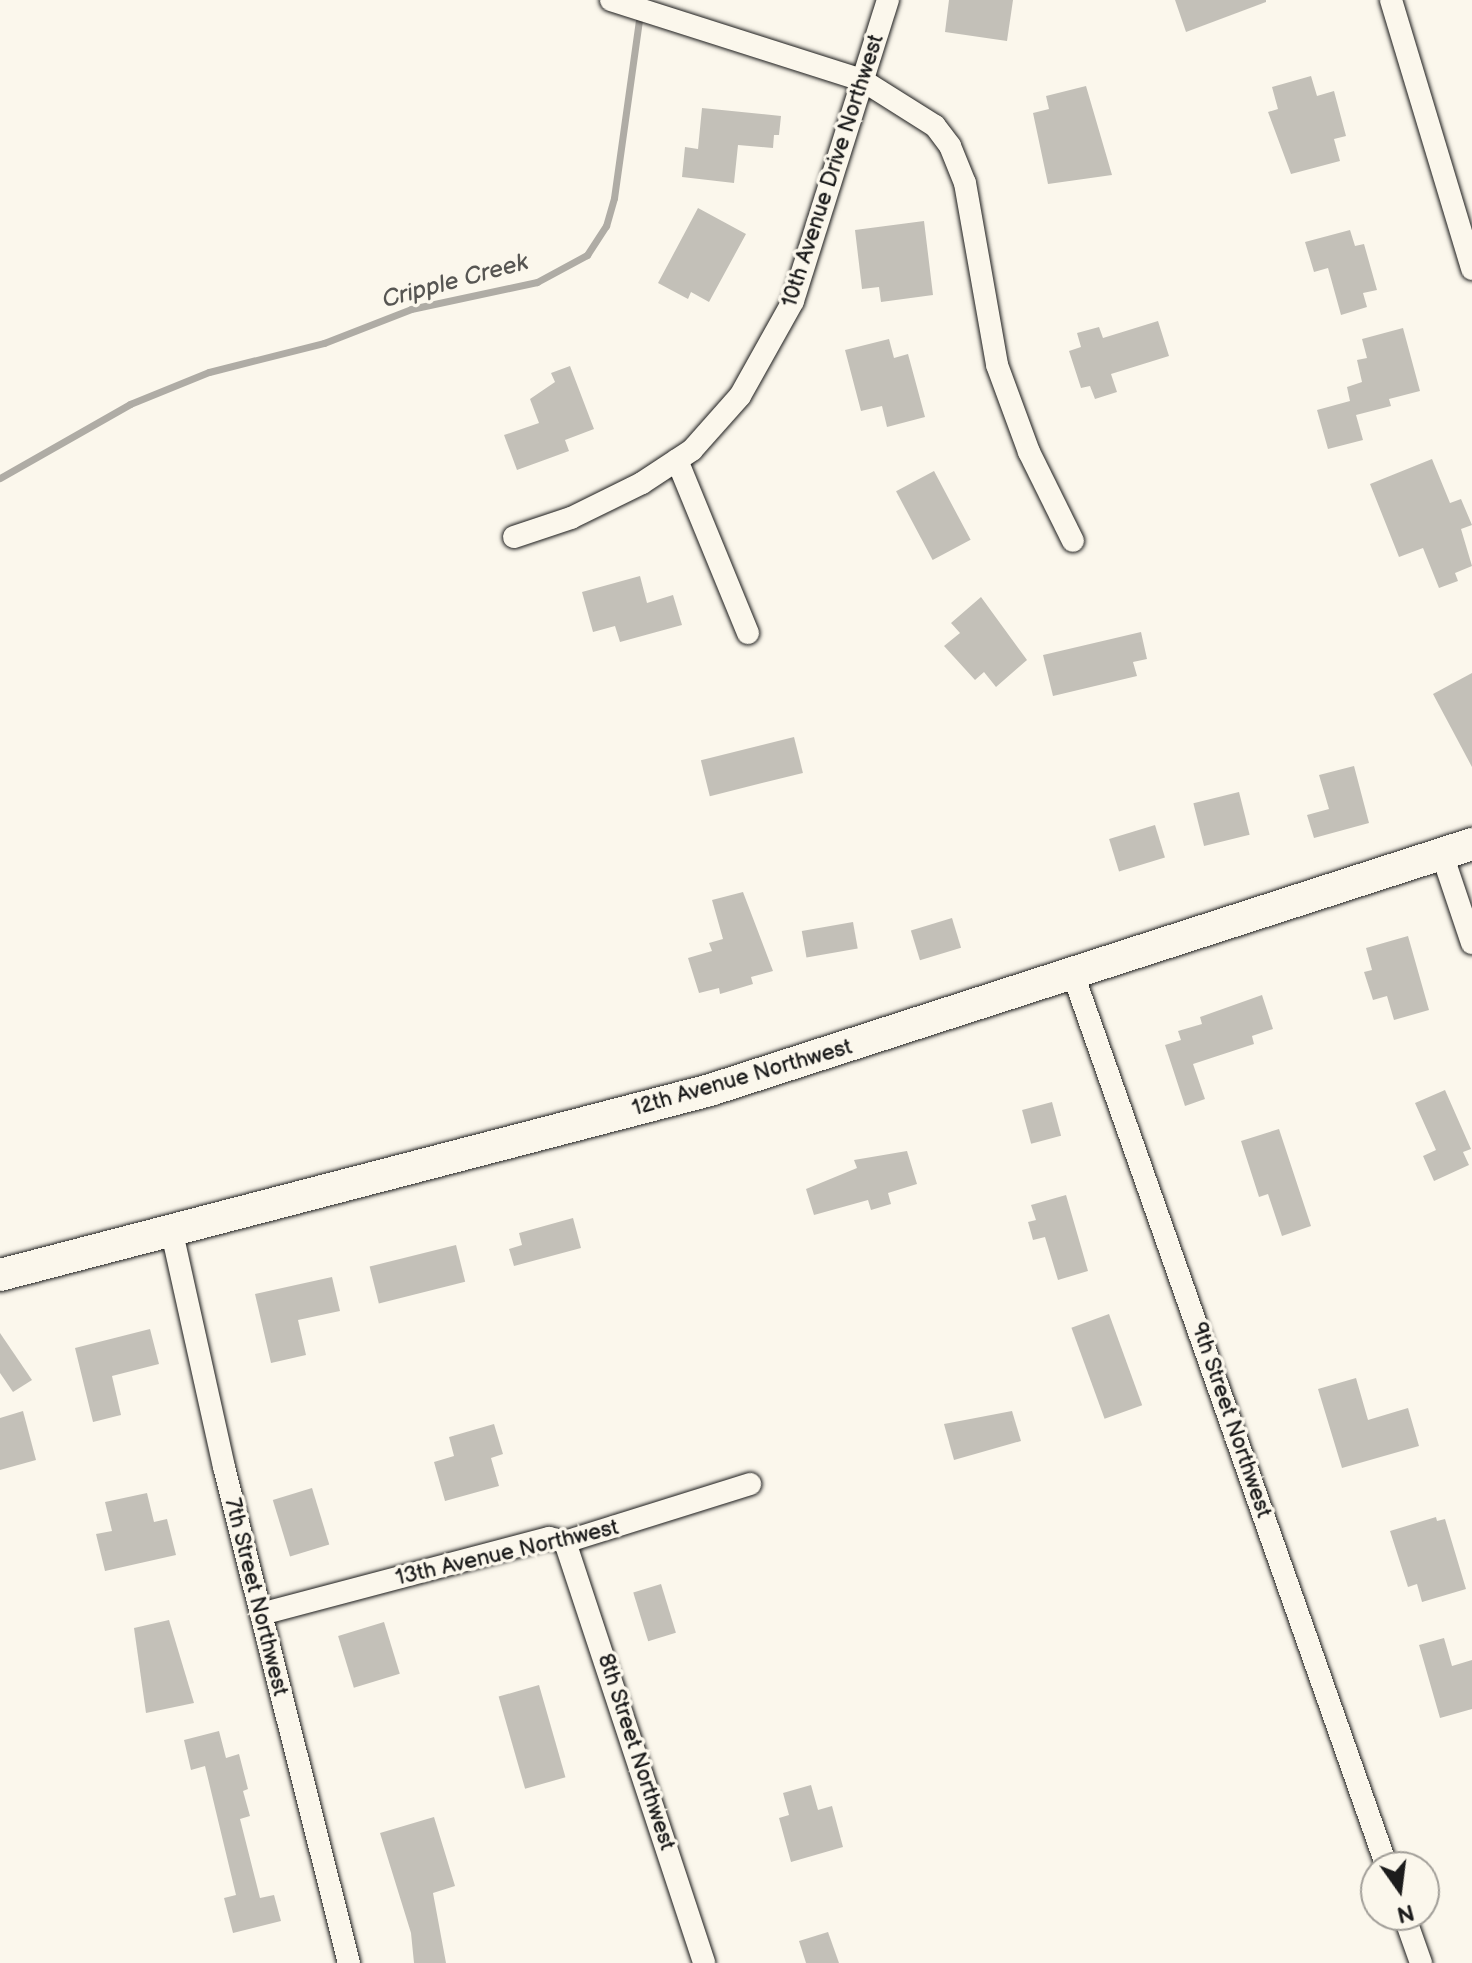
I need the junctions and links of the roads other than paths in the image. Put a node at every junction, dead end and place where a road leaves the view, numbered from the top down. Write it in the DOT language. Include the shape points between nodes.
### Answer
graph roads {
  1 [pos="611,0"];
  2 [pos="888,0"];
  3 [pos="1391,0"];
  4 [pos="862,80"];
  5 [pos="1472,269"];
  6 [pos="677,460"];
  7 [pos="514,537"];
  8 [pos="1073,541"];
  9 [pos="748,633"];
  10 [pos="1472,844"];
  11 [pos="1442,854"];
  12 [pos="1472,943"];
  13 [pos="1073,974"];
  14 [pos="171,1228"];
  15 [pos="0,1275"];
  16 [pos="750,1484"];
  17 [pos="565,1542"];
  18 [pos="261,1614"];
  19 [pos="1381,1851"];
  20 [pos="1410,1931"];
  21 [pos="349,1963"];
  22 [pos="704,1963"];
  23 [pos="1421,1963"];
  1 -- 4 [label="street"];
  2 -- 4 [label="street, 10th Avenue Drive Northwest"];
  3 -- 5 [label="street"];
  4 -- 6 [label="street, 10th Avenue Drive Northwest" via="786,318 740,396"];
  4 -- 8 [label="street" via="935,126 958,160 997,365 1029,452"];
  6 -- 7 [label="street, 10th Avenue Drive Northwest" via="607,502"];
  6 -- 9 [label="street"];
  10 -- 11 [label="main road, 12th Avenue Northwest"];
  11 -- 12 [label="street"];
  11 -- 13 [label="main road, 12th Avenue Northwest"];
  13 -- 14 [label="main road, 12th Avenue Northwest" via="710,1090"];
  13 -- 19 [label="street, 9th Street Northwest"];
  14 -- 15 [label="main road, 12th Avenue Northwest"];
  14 -- 18 [label="street, 7th Street Northwest"];
  16 -- 17 [label="street, 13th Avenue Northwest"];
  17 -- 18 [label="street, 13th Avenue Northwest" via="549,1538"];
  17 -- 22 [label="street, 8th Street Northwest"];
  18 -- 21 [label="street, 7th Street Northwest"];
  20 -- 23 [label="street"];
}
